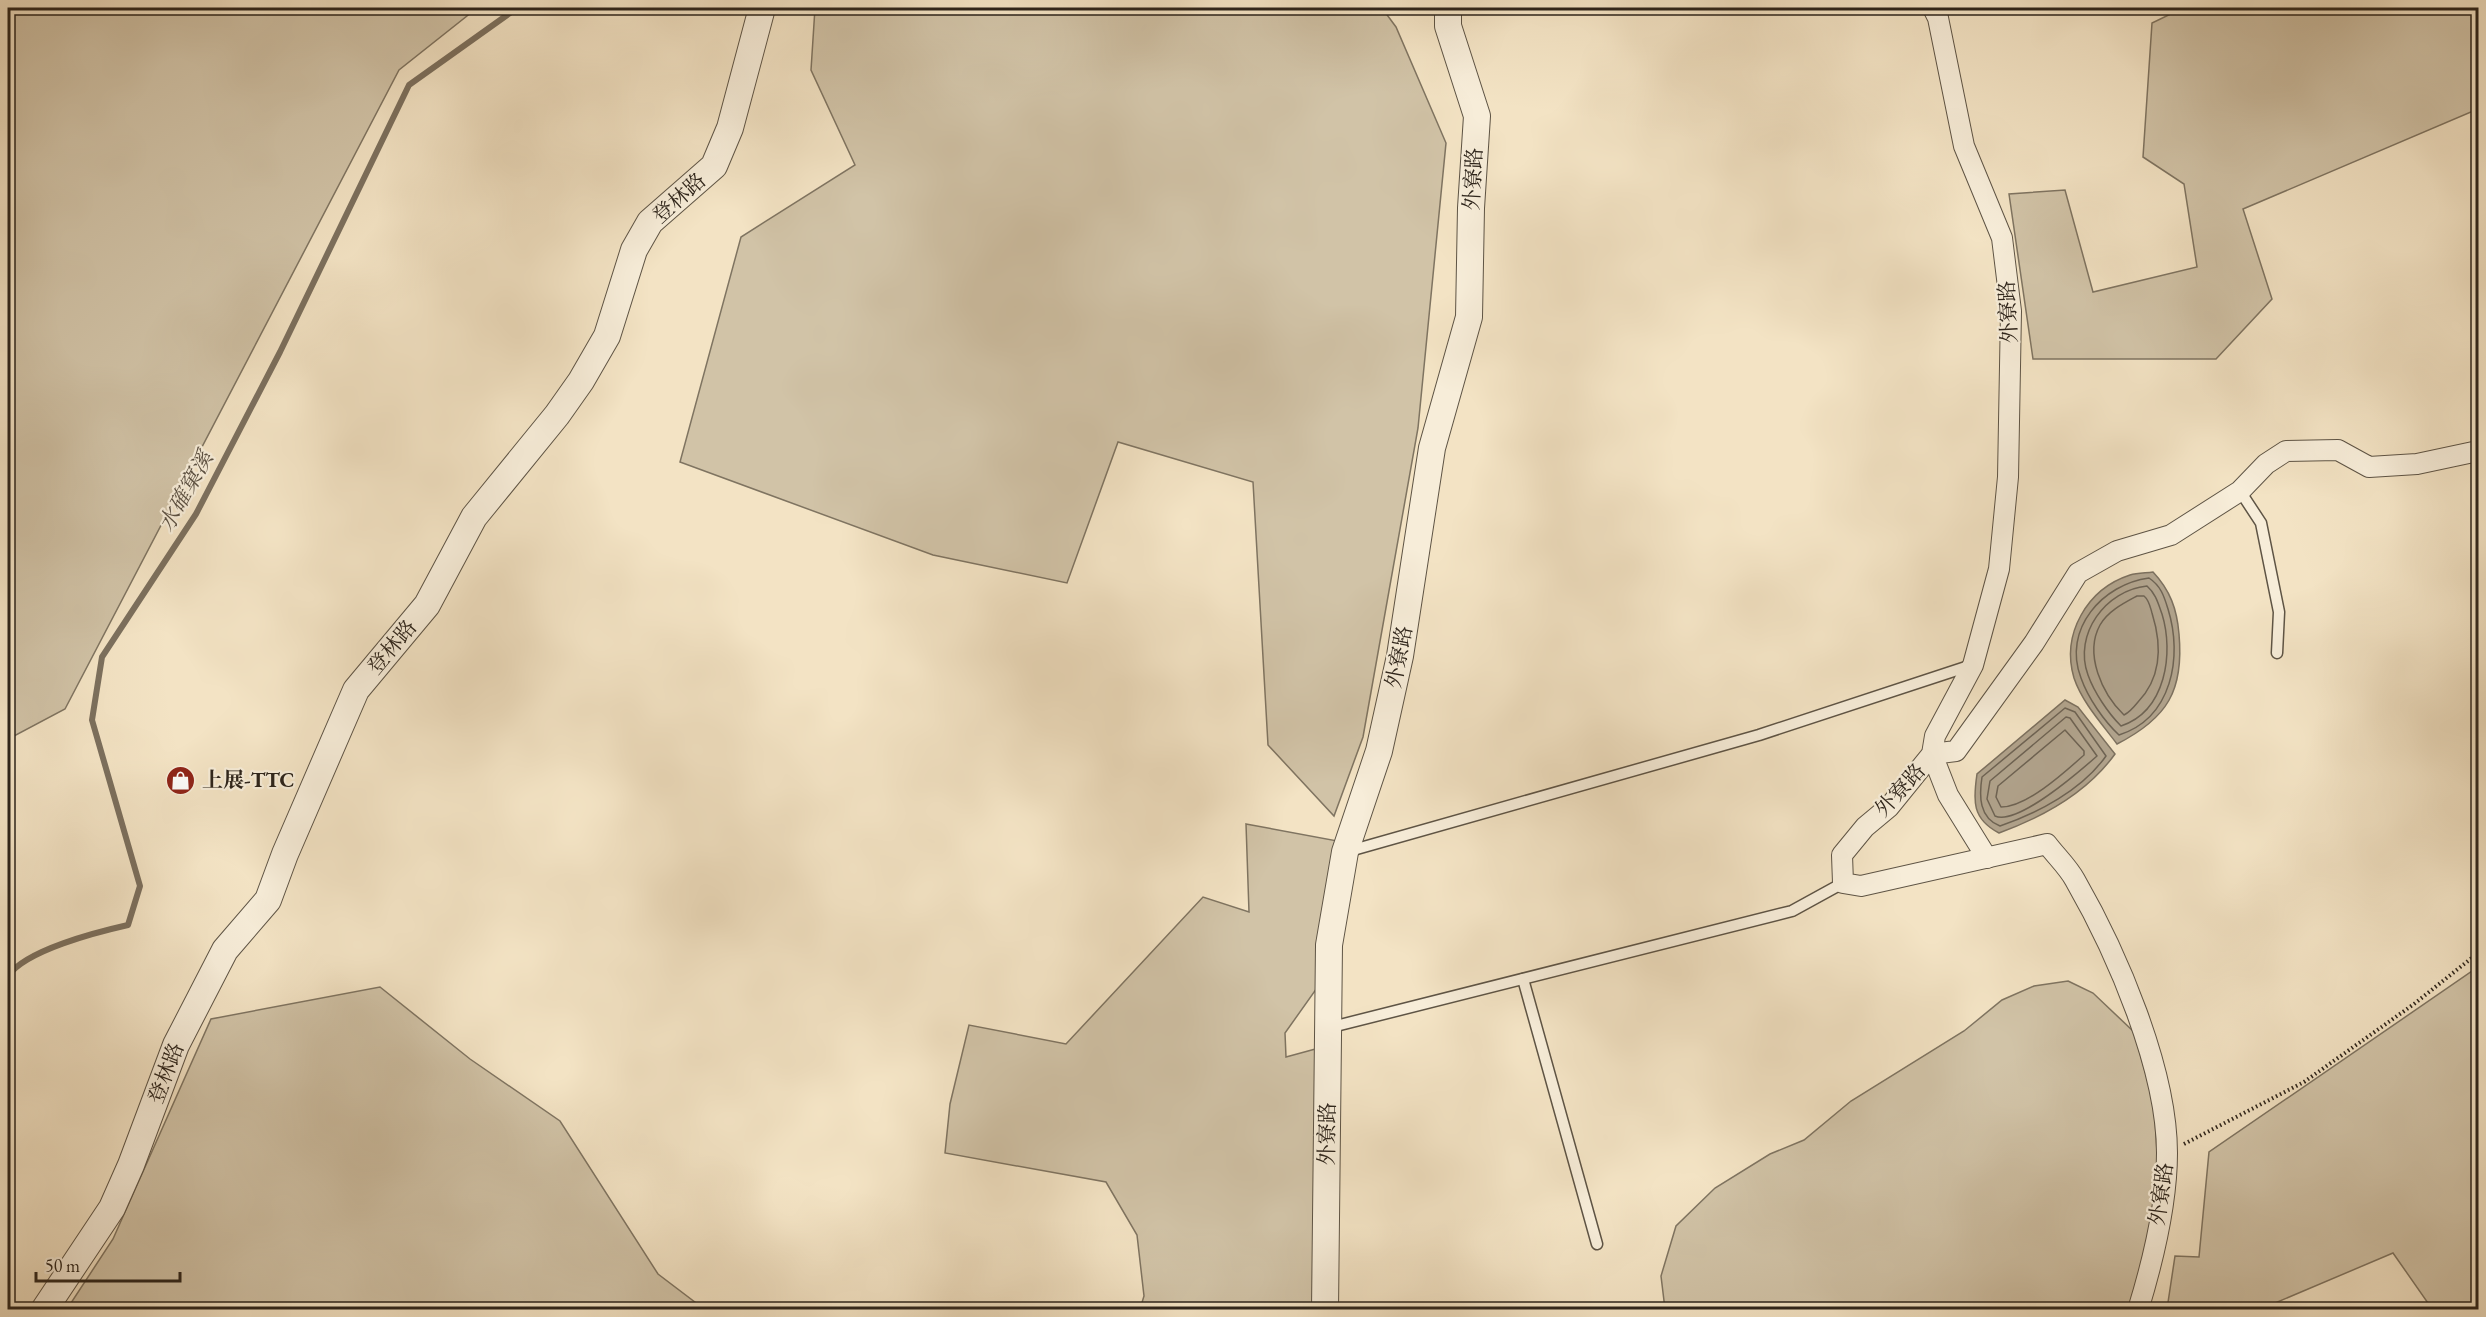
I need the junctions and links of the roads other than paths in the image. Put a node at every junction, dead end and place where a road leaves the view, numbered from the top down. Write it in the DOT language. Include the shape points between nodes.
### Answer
graph roads {
  1 [pos="762,8"];
  2 [pos="1448,8"];
  3 [pos="1933,8"];
  4 [pos="2478,451"];
  5 [pos="2241,491"];
  6 [pos="2277,653"];
  7 [pos="1973,664"];
  8 [pos="1932,754"];
  9 [pos="1346,852"];
  10 [pos="1987,858"];
  11 [pos="1843,883"];
  12 [pos="1523,979"];
  13 [pos="1328,1028"];
  14 [pos="1597,1244"];
  15 [pos="44,1310"];
  16 [pos="1325,1310"];
  17 [pos="2138,1310"];
  1 -- 15 [label="street, 登林路" via="730,128 714,166 650,222 634,250 607,336 581,381 474,518 427,604 356,690 268,900 225,950 176,1045 112,1208"];
  2 -- 9 [label="street, 外寮路" via="1448,26 1476,116 1469,317 1432,448 1400,656 1379,752"];
  3 -- 7 [label="street, 外寮路" via="1964,146 2002,238 2011,311 2008,477 1999,569"];
  4 -- 5 [label="street" via="2417,464 2369,466 2338,450 2286,451 2266,464"];
  5 -- 6 [label="lane" via="2261,523 2279,612"];
  5 -- 8 [label="street" via="2171,535 2117,551 2078,573 2034,643 1956,751"];
  7 -- 8 [label="street, 外寮路" via="1935,736"];
  7 -- 9 [label="lane" via="1759,735"];
  8 -- 10 [label="street" via="1948,795"];
  8 -- 11 [label="street, 外寮路" via="1889,807 1865,827 1842,855"];
  9 -- 13 [label="street, 外寮路" via="1329,945"];
  10 -- 11 [label="street, 外寮路" via="1861,886"];
  10 -- 17 [label="street, 外寮路" via="2047,844 2074,878 2109,947 2140,1024 2159,1086 2167,1152 2164,1194"];
  11 -- 12 [label="lane" via="1792,911"];
  12 -- 13 [label="lane"];
  12 -- 14 [label="lane"];
  13 -- 16 [label="street, 外寮路"];
}
